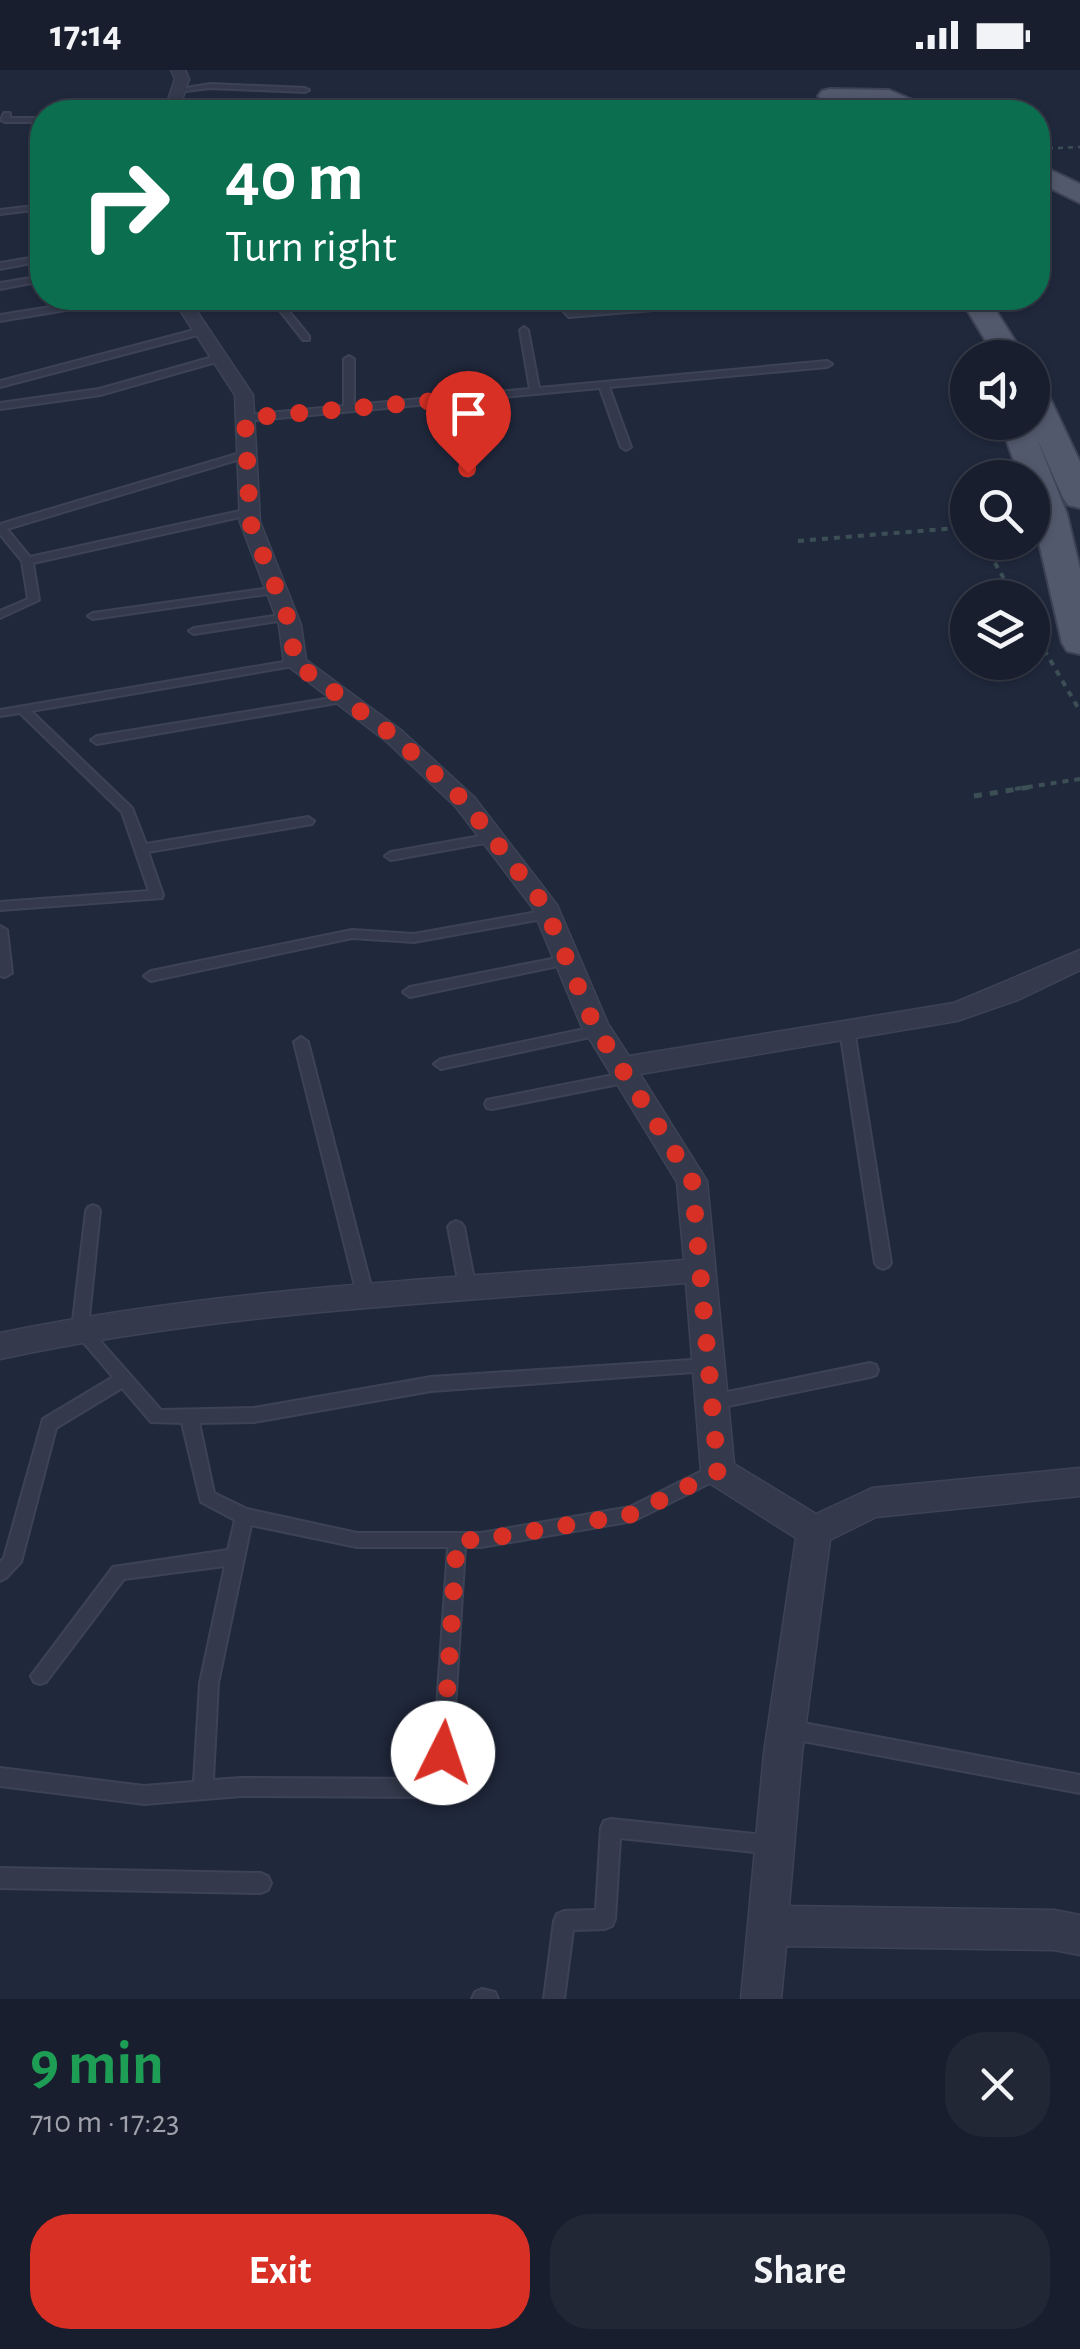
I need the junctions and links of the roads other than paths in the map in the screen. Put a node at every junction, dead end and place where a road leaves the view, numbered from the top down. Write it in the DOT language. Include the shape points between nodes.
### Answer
graph roads {
  1 [pos="178,70"];
  2 [pos="178,90"];
  3 [pos="305,90"];
  4 [pos="840,94"];
  5 [pos="175,100"];
  6 [pos="897,100"];
  7 [pos="6,115"];
  8 [pos="30,120"];
  9 [pos="1050,178"];
  10 [pos="1080,194"];
  11 [pos="30,208"];
  12 [pos="0,212"];
  13 [pos="30,261"];
  14 [pos="0,266"];
  15 [pos="30,281"];
  16 [pos="0,286"];
  17 [pos="48,310"];
  18 [pos="188,310"];
  19 [pos="284,310"];
  20 [pos="566,310"];
  21 [pos="617,310"];
  22 [pos="956,310"];
  23 [pos="982,310"];
  24 [pos="0,318"];
  25 [pos="524,330"];
  26 [pos="202,331"];
  27 [pos="306,338"];
  28 [pos="972,340"];
  29 [pos="1001,340"];
  30 [pos="220,358"];
  31 [pos="349,359"];
  32 [pos="827,364"];
  33 [pos="41,373"];
  34 [pos="0,384"];
  35 [pos="604,385"];
  36 [pos="535,392"];
  37 [pos="52,398"];
  38 [pos="455,399"];
  39 [pos="0,406"];
  40 [pos="349,409"];
  41 [pos="245,418"];
  42 [pos="1050,432"];
  43 [pos="1023,440"];
  44 [pos="626,447"];
  45 [pos="247,454"];
  46 [pos="468,473"];
  47 [pos="1080,498"];
  48 [pos="249,512"];
  49 [pos="0,528"];
  50 [pos="27,561"];
  51 [pos="277,590"];
  52 [pos="0,614"];
  53 [pos="94,616"];
  54 [pos="287,616"];
  55 [pos="194,631"];
  56 [pos="1080,643"];
  57 [pos="295,663"];
  58 [pos="344,699"];
  59 [pos="22,709"];
  60 [pos="0,712"];
  61 [pos="97,740"];
  62 [pos="308,822"];
  63 [pos="492,838"];
  64 [pos="141,849"];
  65 [pos="391,856"];
  66 [pos="0,906"];
  67 [pos="548,914"];
  68 [pos="0,930"];
  69 [pos="1080,959"];
  70 [pos="568,960"];
  71 [pos="6,973"];
  72 [pos="150,976"];
  73 [pos="410,992"];
  74 [pos="846,1030"];
  75 [pos="598,1031"];
  76 [pos="302,1042"];
  77 [pos="441,1064"];
  78 [pos="626,1072"];
  79 [pos="492,1104"];
  80 [pos="93,1211"];
  81 [pos="456,1227"];
  82 [pos="884,1262"];
  83 [pos="702,1270"];
  84 [pos="468,1290"];
  85 [pos="366,1298"];
  86 [pos="80,1329"];
  87 [pos="0,1346"];
  88 [pos="711,1365"];
  89 [pos="870,1370"];
  90 [pos="123,1378"];
  91 [pos="713,1402"];
  92 [pos="189,1416"];
  93 [pos="718,1471"];
  94 [pos="1080,1482"];
  95 [pos="244,1516"];
  96 [pos="814,1531"];
  97 [pos="457,1540"];
  98 [pos="234,1557"];
  99 [pos="0,1573"];
  100 [pos="40,1676"];
  101 [pos="787,1729"];
  102 [pos="0,1777"];
  103 [pos="1080,1784"];
  104 [pos="204,1790"];
  105 [pos="775,1846"];
  106 [pos="0,1878"];
  107 [pos="261,1883"];
  108 [pos="768,1926"];
  109 [pos="1080,1936"];
  110 [pos="554,1999"];
  111 [pos="762,1999"];
  1 -- 2 [label="street"];
  2 -- 3 [label="lane"];
  2 -- 5 [label="street"];
  4 -- 6 [label="main road"];
  7 -- 8 [label="lane"];
  9 -- 10 [label="main road"];
  11 -- 12 [label="lane"];
  13 -- 14 [label="lane"];
  15 -- 16 [label="lane"];
  17 -- 24 [label="lane"];
  18 -- 26 [label="street"];
  19 -- 27 [label="lane"];
  20 -- 21 [label="lane"];
  22 -- 28 [label="main road"];
  23 -- 29 [label="main road"];
  25 -- 36 [label="lane"];
  26 -- 30 [label="street"];
  26 -- 33 [label="lane"];
  30 -- 37 [label="lane" via="100,392"];
  30 -- 41 [label="street" via="244,395"];
  31 -- 40 [label="lane"];
  32 -- 35 [label="lane"];
  33 -- 34 [label="lane"];
  33 -- 37 [label="lane"];
  35 -- 36 [label="lane"];
  35 -- 44 [label="lane"];
  36 -- 38 [label="lane"];
  37 -- 39 [label="lane"];
  38 -- 40 [label="lane"];
  38 -- 46 [label="lane"];
  40 -- 41 [label="lane"];
  41 -- 45 [label="street"];
  42 -- 47 [label="main road"];
  43 -- 56 [label="main road" via="1050,514"];
  45 -- 48 [label="street"];
  45 -- 49 [label="lane"];
  48 -- 50 [label="lane"];
  48 -- 51 [label="street"];
  49 -- 50 [label="lane"];
  50 -- 52 [label="lane" via="34,600"];
  51 -- 53 [label="lane"];
  51 -- 54 [label="street"];
  54 -- 55 [label="lane"];
  54 -- 57 [label="street"];
  57 -- 58 [label="street"];
  57 -- 59 [label="lane"];
  58 -- 61 [label="lane"];
  58 -- 63 [label="street" via="465,802"];
  59 -- 60 [label="lane"];
  59 -- 64 [label="lane" via="128,811"];
  62 -- 64 [label="lane"];
  63 -- 65 [label="lane"];
  63 -- 67 [label="street"];
  64 -- 66 [label="lane" via="156,895"];
  67 -- 70 [label="street"];
  67 -- 72 [label="lane" via="414,938 352,934"];
  68 -- 71 [label="lane"];
  69 -- 74 [label="street" via="957,1012"];
  70 -- 73 [label="lane"];
  70 -- 75 [label="street"];
  74 -- 78 [label="street"];
  74 -- 82 [label="lane"];
  75 -- 77 [label="lane"];
  75 -- 78 [label="street"];
  76 -- 85 [label="lane"];
  78 -- 79 [label="lane"];
  78 -- 83 [label="street" via="692,1180"];
  80 -- 86 [label="lane"];
  81 -- 84 [label="lane"];
  83 -- 84 [label="street"];
  83 -- 88 [label="street"];
  84 -- 85 [label="street"];
  85 -- 86 [label="street"];
  86 -- 87 [label="street"];
  86 -- 90 [label="lane"];
  88 -- 91 [label="street"];
  88 -- 92 [label="lane" via="431,1384 254,1415"];
  89 -- 91 [label="lane"];
  90 -- 92 [label="lane" via="157,1417"];
  90 -- 99 [label="lane" via="48,1424 12,1562"];
  91 -- 93 [label="street"];
  92 -- 95 [label="lane" via="207,1496"];
  93 -- 96 [label="street"];
  93 -- 97 [label="lane" via="633,1514"];
  94 -- 96 [label="street" via="872,1504"];
  95 -- 97 [label="lane" via="357,1540"];
  95 -- 98 [label="lane"];
  96 -- 101 [label="street"];
  97 -- 104 [label="lane" via="441,1788"];
  98 -- 100 [label="lane" via="119,1572"];
  98 -- 104 [label="lane" via="209,1683"];
  101 -- 103 [label="lane"];
  101 -- 105 [label="street"];
  102 -- 104 [label="lane" via="144,1795"];
  105 -- 108 [label="street"];
  105 -- 110 [label="lane" via="610,1828 606,1919 564,1921"];
  106 -- 107 [label="lane"];
  108 -- 109 [label="street" via="1054,1930"];
  108 -- 111 [label="street"];
}
